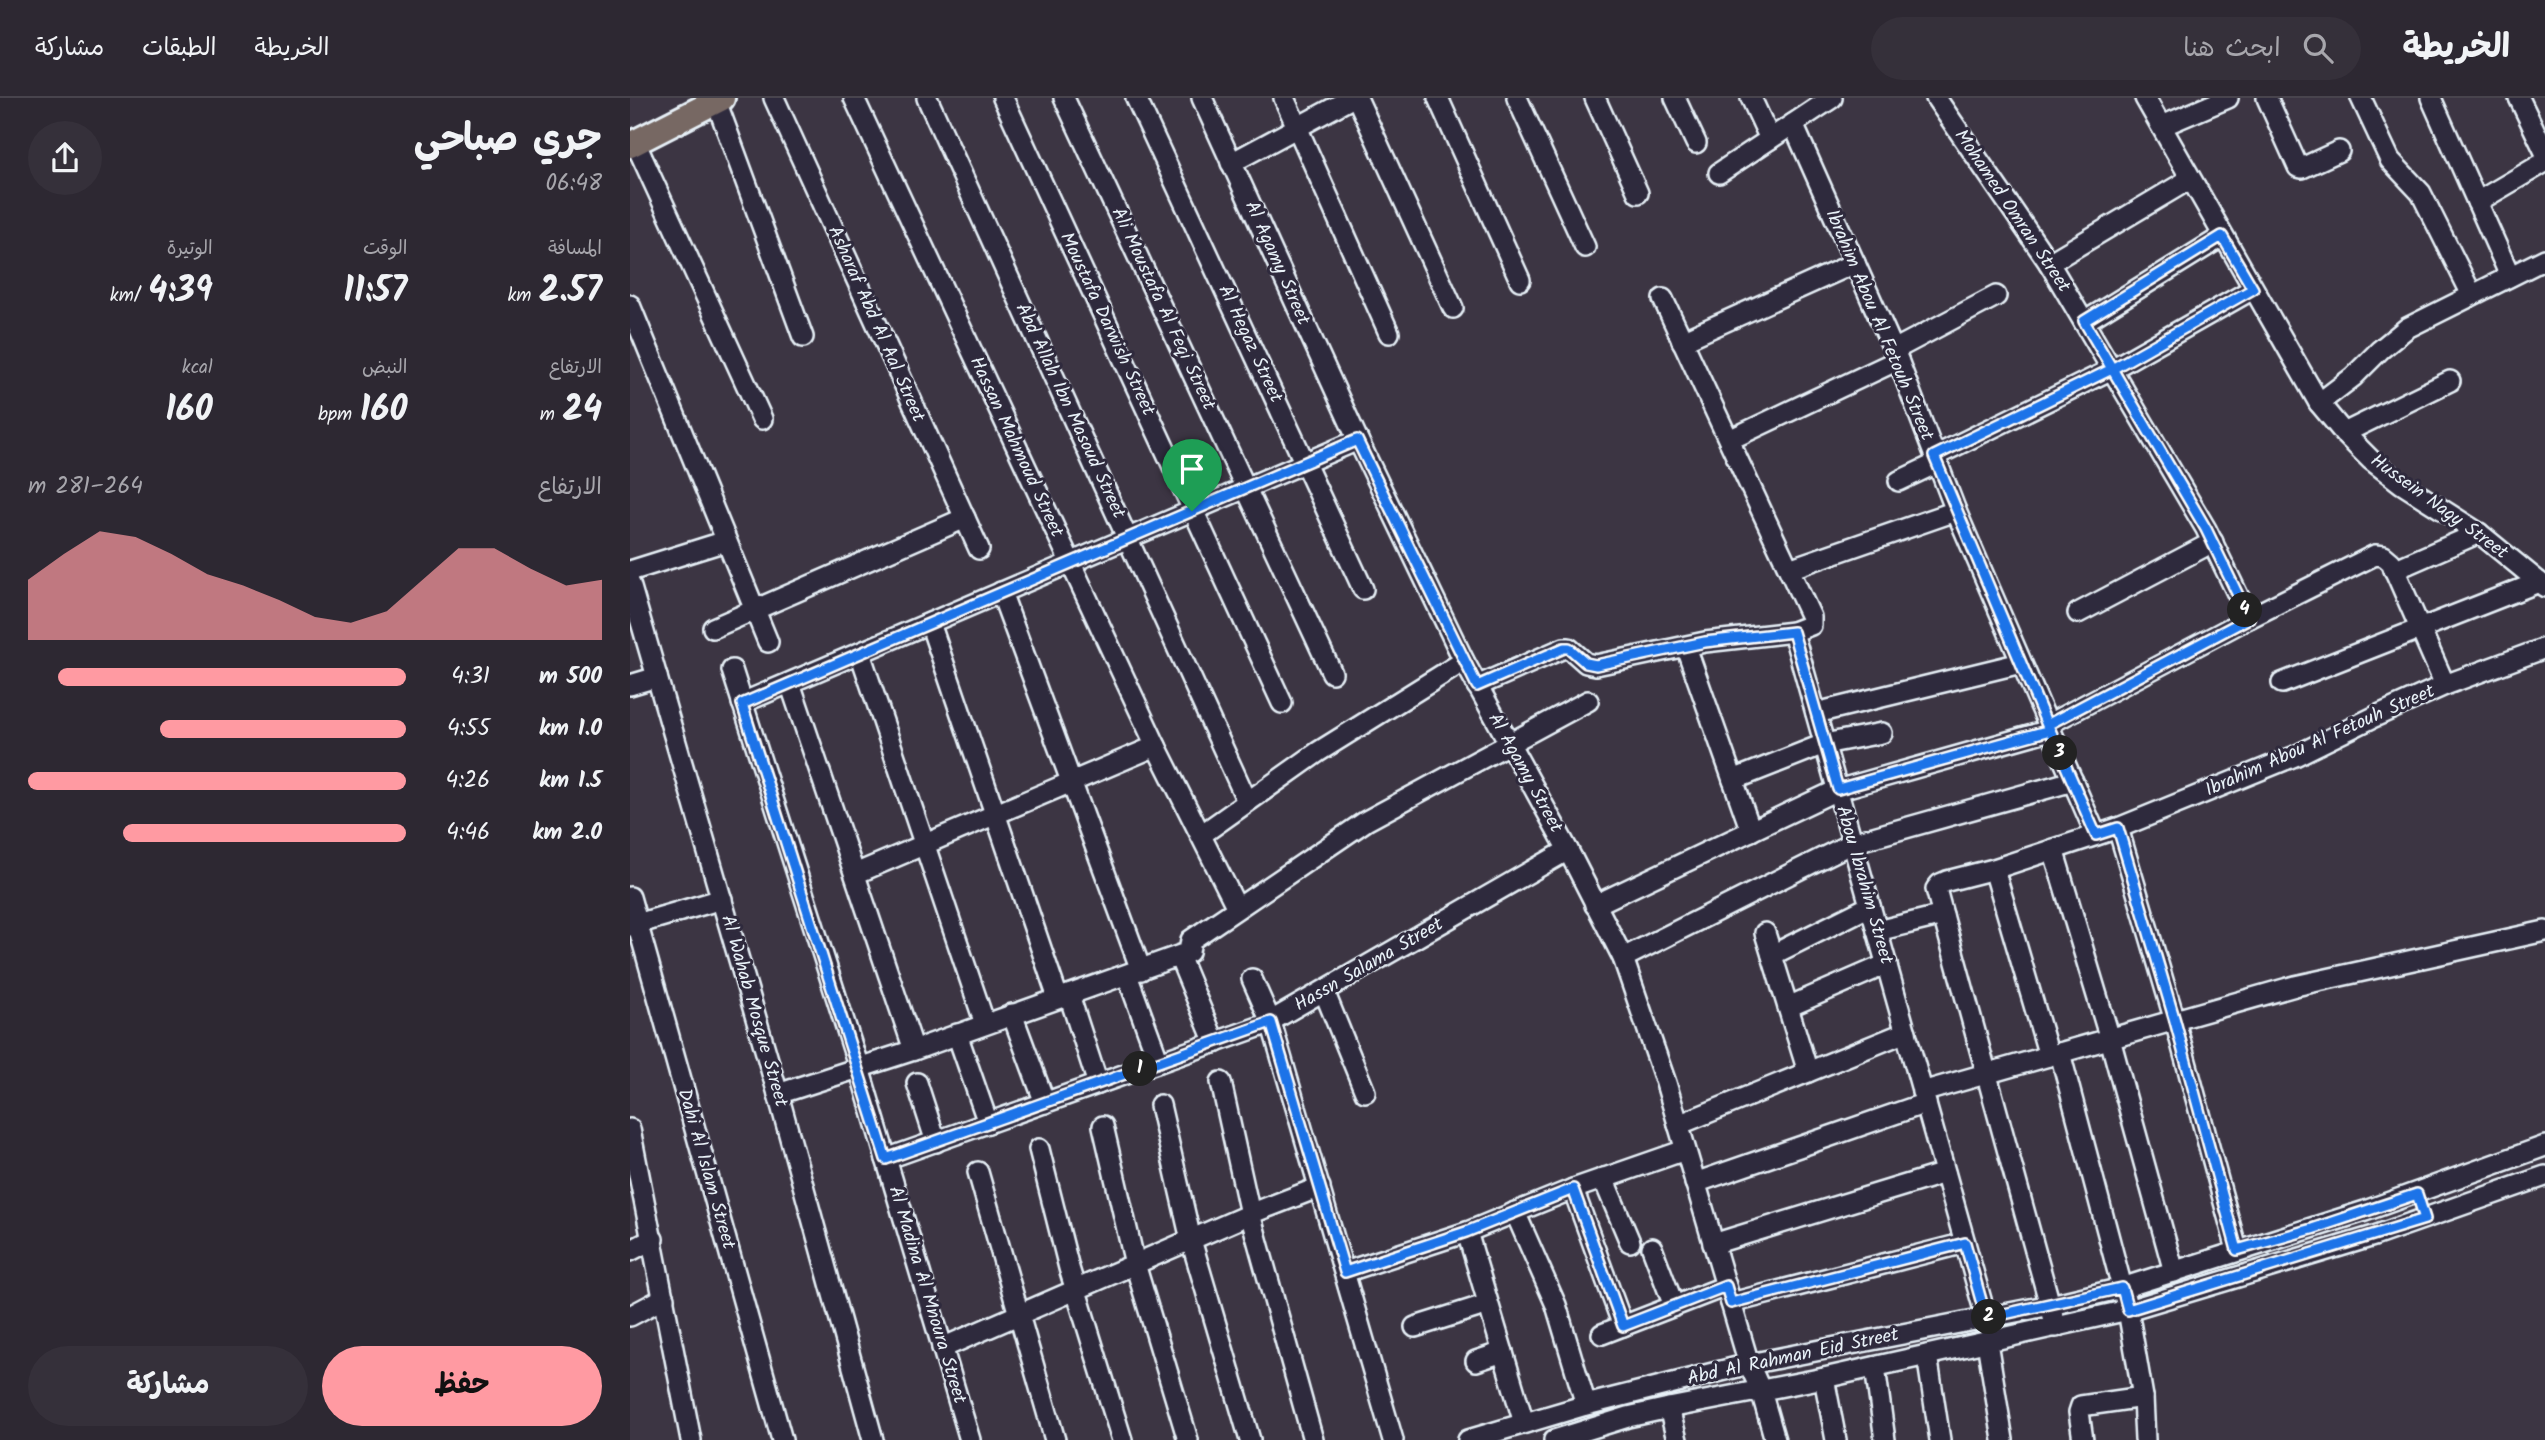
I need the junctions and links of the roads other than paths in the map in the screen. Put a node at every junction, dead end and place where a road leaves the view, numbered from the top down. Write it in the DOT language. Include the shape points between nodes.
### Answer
graph roads {
  1 [pos="691,98"];
  2 [pos="774,98"];
  3 [pos="854,98"];
  4 [pos="927,98"];
  5 [pos="1003,98"];
  6 [pos="1064,98"];
  7 [pos="1136,98"];
  8 [pos="1202,98"];
  9 [pos="1284,98"];
  10 [pos="1354,98"];
  11 [pos="1438,98"];
  12 [pos="1517,98"];
  13 [pos="1595,98"];
  14 [pos="1675,98"];
  15 [pos="1751,98"];
  16 [pos="1936,98"];
  17 [pos="2145,98"];
  18 [pos="2228,98"];
  19 [pos="2267,98"];
  20 [pos="2361,98"];
  21 [pos="2431,98"];
  22 [pos="2519,98"];
  23 [pos="718,99"];
  24 [pos="1829,99"];
  25 [pos="1793,124"];
  26 [pos="2162,126"];
  27 [pos="1297,128"];
  28 [pos="632,139"];
  29 [pos="1770,139"];
  30 [pos="1696,143"];
  31 [pos="2339,151"];
  32 [pos="2545,152"];
  33 [pos="2545,162"];
  34 [pos="1231,163"];
  35 [pos="1719,173"];
  36 [pos="2190,179"];
  37 [pos="1638,193"];
  38 [pos="2477,202"];
  39 [pos="2222,236"];
  40 [pos="1585,247"];
  41 [pos="2545,259"];
  42 [pos="1855,263"];
  43 [pos="2049,263"];
  44 [pos="2510,276"];
  45 [pos="1520,280"];
  46 [pos="2253,289"];
  47 [pos="2472,295"];
  48 [pos="1996,296"];
  49 [pos="1663,299"];
  50 [pos="630,305"];
  51 [pos="1453,308"];
  52 [pos="2084,321"];
  53 [pos="1390,333"];
  54 [pos="803,337"];
  55 [pos="1682,341"];
  56 [pos="1896,355"];
  57 [pos="2112,369"];
  58 [pos="2450,381"];
  59 [pos="2319,403"];
  60 [pos="762,419"];
  61 [pos="2344,433"];
  62 [pos="1357,440"];
  63 [pos="1729,440"];
  64 [pos="1936,460"];
  65 [pos="1305,462"];
  66 [pos="1899,481"];
  67 [pos="1246,487"];
  68 [pos="1192,511"];
  69 [pos="1956,511"];
  70 [pos="965,518"];
  71 [pos="2479,533"];
  72 [pos="1128,538"];
  73 [pos="726,541"];
  74 [pos="2213,542"];
  75 [pos="979,549"];
  76 [pos="1069,563"];
  77 [pos="1789,569"];
  78 [pos="2395,570"];
  79 [pos="630,571"];
  80 [pos="630,584"];
  81 [pos="2542,584"];
  82 [pos="1363,589"];
  83 [pos="1001,592"];
  84 [pos="755,610"];
  85 [pos="2078,612"];
  86 [pos="2249,618"];
  87 [pos="930,623"];
  88 [pos="713,628"];
  89 [pos="2420,629"];
  90 [pos="1793,632"];
  91 [pos="768,642"];
  92 [pos="1686,647"];
  93 [pos="2545,648"];
  94 [pos="860,653"];
  95 [pos="1464,661"];
  96 [pos="2021,663"];
  97 [pos="732,670"];
  98 [pos="1332,673"];
  99 [pos="657,677"];
  100 [pos="790,683"];
  101 [pos="2283,683"];
  102 [pos="630,685"];
  103 [pos="2445,685"];
  104 [pos="1477,686"];
  105 [pos="1588,701"];
  106 [pos="1282,703"];
  107 [pos="742,704"];
  108 [pos="1816,713"];
  109 [pos="2048,728"];
  110 [pos="1882,733"];
  111 [pos="1509,743"];
  112 [pos="1824,744"];
  113 [pos="1156,746"];
  114 [pos="1733,779"];
  115 [pos="2073,781"];
  116 [pos="1071,782"];
  117 [pos="1838,789"];
  118 [pos="1247,801"];
  119 [pos="995,815"];
  120 [pos="2118,828"];
  121 [pos="1751,831"];
  122 [pos="1201,835"];
  123 [pos="2096,835"];
  124 [pos="1852,843"];
  125 [pos="924,845"];
  126 [pos="2053,849"];
  127 [pos="1568,850"];
  128 [pos="1994,869"];
  129 [pos="855,874"];
  130 [pos="630,897"];
  131 [pos="722,899"];
  132 [pos="1595,905"];
  133 [pos="1870,906"];
  134 [pos="1237,908"];
  135 [pos="1943,915"];
  136 [pos="634,925"];
  137 [pos="1877,931"];
  138 [pos="2545,931"];
  139 [pos="1765,933"];
  140 [pos="1185,948"];
  141 [pos="1772,955"];
  142 [pos="1623,958"];
  143 [pos="1887,964"];
  144 [pos="1134,973"];
  145 [pos="1252,979"];
  146 [pos="1324,991"];
  147 [pos="1064,996"];
  148 [pos="1788,1007"];
  149 [pos="1012,1014"];
  150 [pos="2175,1021"];
  151 [pos="1271,1022"];
  152 [pos="985,1024"];
  153 [pos="1906,1032"];
  154 [pos="957,1034"];
  155 [pos="2110,1039"];
  156 [pos="1215,1042"];
  157 [pos="914,1050"];
  158 [pos="2055,1054"];
  159 [pos="1160,1062"];
  160 [pos="859,1068"];
  161 [pos="1808,1072"];
  162 [pos="1986,1074"];
  163 [pos="1221,1082"];
  164 [pos="917,1083"];
  165 [pos="1098,1084"];
  166 [pos="1364,1092"];
  167 [pos="778,1094"];
  168 [pos="1924,1097"];
  169 [pos="1045,1103"];
  170 [pos="1160,1105"];
  171 [pos="988,1123"];
  172 [pos="1678,1125"];
  173 [pos="1103,1126"];
  174 [pos="630,1129"];
  175 [pos="936,1142"];
  176 [pos="2545,1146"];
  177 [pos="1040,1149"];
  178 [pos="1685,1150"];
  179 [pos="886,1159"];
  180 [pos="978,1172"];
  181 [pos="1945,1172"];
  182 [pos="2545,1176"];
  183 [pos="1603,1178"];
  184 [pos="1696,1183"];
  185 [pos="1320,1187"];
  186 [pos="1573,1189"];
  187 [pos="2417,1194"];
  188 [pos="1514,1212"];
  189 [pos="1250,1214"];
  190 [pos="2425,1219"];
  191 [pos="1466,1232"];
  192 [pos="653,1239"];
  193 [pos="1191,1240"];
  194 [pos="1630,1242"];
  195 [pos="1965,1243"];
  196 [pos="1713,1244"];
  197 [pos="1652,1248"];
  198 [pos="2237,1250"];
  199 [pos="630,1251"];
  200 [pos="1135,1264"];
  201 [pos="1345,1272"];
  202 [pos="2174,1272"];
  203 [pos="2122,1288"];
  204 [pos="1076,1291"];
  205 [pos="1728,1294"];
  206 [pos="664,1298"];
  207 [pos="1488,1304"];
  208 [pos="2051,1305"];
  209 [pos="1674,1306"];
  210 [pos="2128,1310"];
  211 [pos="1019,1315"];
  212 [pos="630,1316"];
  213 [pos="1986,1318"];
  214 [pos="1623,1326"];
  215 [pos="1415,1327"];
  216 [pos="2056,1327"];
  217 [pos="1602,1334"];
  218 [pos="1990,1341"];
  219 [pos="942,1348"];
  220 [pos="1503,1352"];
  221 [pos="1927,1355"];
  222 [pos="1476,1361"];
  223 [pos="1749,1364"];
  224 [pos="1875,1367"];
  225 [pos="1824,1378"];
  226 [pos="1761,1391"];
  227 [pos="2143,1397"];
  228 [pos="1586,1405"];
  229 [pos="1670,1408"];
  230 [pos="1524,1423"];
  231 [pos="1588,1435"];
  232 [pos="691,1440"];
  233 [pos="782,1440"];
  234 [pos="873,1440"];
  235 [pos="970,1440"];
  236 [pos="1055,1440"];
  237 [pos="1122,1440"];
  238 [pos="1188,1440"];
  239 [pos="1250,1440"];
  240 [pos="1313,1440"];
  241 [pos="1393,1440"];
  242 [pos="1468,1440"];
  243 [pos="1554,1440"];
  244 [pos="1677,1440"];
  245 [pos="1775,1440"];
  246 [pos="1836,1440"];
  247 [pos="1885,1440"];
  248 [pos="1940,1440"];
  249 [pos="2003,1440"];
  250 [pos="2083,1440"];
  251 [pos="2145,1440"];
  1 -- 28 [label="main road"];
  2 -- 70 [label="street, Asharaf Abd Al Aal Street"];
  3 -- 76 [label="street, Hassan Mahmoud Street"];
  4 -- 72 [label="street, Abd Allah Ibn Masoud Street"];
  5 -- 68 [label="street, Moustafa Darwish Street"];
  6 -- 67 [label="street, Ali Moustafa Al Feqi Street"];
  7 -- 65 [label="street, Al Hegaz Street"];
  8 -- 34 [label="street, Al Agamy Street"];
  9 -- 27 [label="street"];
  10 -- 27 [label="street"];
  10 -- 51 [label="street"];
  11 -- 45 [label="street"];
  12 -- 40 [label="street"];
  13 -- 37 [label="street"];
  14 -- 30 [label="street"];
  15 -- 29 [label="street"];
  16 -- 43 [label="street, Mohamed Omran Street"];
  17 -- 26 [label="street, Hussein Nagy Street"];
  18 -- 26 [label="street"];
  19 -- 31 [label="street" via="2298,167"];
  20 -- 47 [label="street" via="2390,160 2421,193"];
  21 -- 38 [label="street"];
  22 -- 32 [label="street"];
  23 -- 28 [label="main road"];
  23 -- 54 [label="street"];
  24 -- 25 [label="street"];
  25 -- 29 [label="street"];
  25 -- 42 [label="street, Ibrahim Abou Al Fetouh Street"];
  26 -- 36 [label="street, Hussein Nagy Street"];
  27 -- 34 [label="street"];
  27 -- 53 [label="street"];
  28 -- 60 [label="street"];
  29 -- 35 [label="street"];
  33 -- 38 [label="street"];
  34 -- 62 [label="street, Al Agamy Street"];
  36 -- 39 [label="street, Hussein Nagy Street"];
  36 -- 43 [label="street"];
  38 -- 44 [label="street"];
  39 -- 46 [label="street, Hussein Nagy Street"];
  39 -- 52 [label="street"];
  41 -- 44 [label="street"];
  42 -- 55 [label="street"];
  42 -- 56 [label="street, Ibrahim Abou Al Fetouh Street"];
  43 -- 52 [label="street, Mohamed Omran Street"];
  44 -- 47 [label="street"];
  46 -- 57 [label="street"];
  46 -- 59 [label="street, Hussein Nagy Street"];
  47 -- 59 [label="street" via="2407,328"];
  48 -- 56 [label="street"];
  49 -- 55 [label="street"];
  50 -- 73 [label="street"];
  52 -- 57 [label="street, Mohamed Omran Street"];
  55 -- 63 [label="street"];
  56 -- 63 [label="street"];
  56 -- 64 [label="street, Ibrahim Abou Al Fetouh Street"];
  57 -- 64 [label="street"];
  57 -- 74 [label="street, Mohamed Omran Street"];
  58 -- 61 [label="street"];
  59 -- 61 [label="street, Hussein Nagy Street"];
  61 -- 71 [label="street, Hussein Nagy Street" via="2402,484"];
  62 -- 65 [label="street"];
  62 -- 95 [label="street, Al Agamy Street"];
  63 -- 77 [label="street"];
  64 -- 66 [label="street"];
  64 -- 69 [label="street, Ibrahim Abou Al Fetouh Street"];
  65 -- 67 [label="street"];
  65 -- 82 [label="street, Al Hegaz Street"];
  67 -- 68 [label="street"];
  67 -- 98 [label="street, Ali Moustafa Al Feqi Street"];
  68 -- 72 [label="street"];
  68 -- 106 [label="street, Moustafa Darwish Street"];
  69 -- 77 [label="street"];
  69 -- 96 [label="street, Ibrahim Abou Al Fetouh Street"];
  70 -- 75 [label="street, Asharaf Abd Al Aal Street"];
  70 -- 84 [label="street"];
  71 -- 78 [label="street"];
  71 -- 81 [label="street, Hussein Nagy Street"];
  72 -- 76 [label="street"];
  72 -- 118 [label="street, Abd Allah Ibn Masoud Street"];
  73 -- 79 [label="street"];
  73 -- 84 [label="street"];
  74 -- 85 [label="street"];
  74 -- 86 [label="street, Mohamed Omran Street"];
  76 -- 83 [label="street"];
  76 -- 113 [label="street, Hassan Mahmoud Street"];
  77 -- 90 [label="street" via="1812,621"];
  78 -- 86 [label="street" via="2384,556 2375,555"];
  78 -- 89 [label="street"];
  80 -- 99 [label="street, Al Wahab Mosque Street"];
  81 -- 89 [label="street"];
  83 -- 87 [label="street"];
  83 -- 116 [label="street"];
  84 -- 88 [label="street"];
  84 -- 91 [label="street"];
  86 -- 109 [label="street"];
  87 -- 94 [label="street"];
  87 -- 119 [label="street"];
  89 -- 101 [label="street"];
  89 -- 103 [label="street"];
  90 -- 92 [label="street"];
  90 -- 108 [label="street, Abou Ibrahim Street"];
  92 -- 104 [label="street" via="1596,665 1564,648"];
  92 -- 114 [label="street"];
  93 -- 103 [label="street, Ibrahim Abou Al Fetouh Street"];
  94 -- 100 [label="street"];
  94 -- 125 [label="street"];
  95 -- 104 [label="street, Al Agamy Street"];
  95 -- 118 [label="street"];
  96 -- 108 [label="street"];
  96 -- 109 [label="street, Ibrahim Abou Al Fetouh Street"];
  97 -- 107 [label="street, Al Madina Al Mnoura Street"];
  99 -- 102 [label="street"];
  99 -- 131 [label="street, Al Wahab Mosque Street"];
  100 -- 107 [label="street"];
  100 -- 129 [label="street"];
  103 -- 120 [label="street, Ibrahim Abou Al Fetouh Street" via="2295,756"];
  104 -- 111 [label="street, Al Agamy Street"];
  105 -- 111 [label="street"];
  107 -- 160 [label="street, Al Madina Al Mnoura Street"];
  108 -- 112 [label="street, Abou Ibrahim Street"];
  109 -- 115 [label="street, Ibrahim Abou Al Fetouh Street"];
  109 -- 117 [label="street"];
  110 -- 112 [label="street"];
  111 -- 127 [label="street, Al Agamy Street"];
  111 -- 134 [label="street" via="1366,821"];
  112 -- 114 [label="street"];
  112 -- 117 [label="street, Abou Ibrahim Street"];
  113 -- 116 [label="street"];
  113 -- 122 [label="street, Hassan Mahmoud Street"];
  114 -- 121 [label="street"];
  115 -- 123 [label="street, Ibrahim Abou Al Fetouh Street"];
  115 -- 124 [label="street"];
  116 -- 119 [label="street"];
  116 -- 144 [label="street"];
  117 -- 121 [label="street"];
  117 -- 124 [label="street, Abou Ibrahim Street"];
  118 -- 122 [label="street"];
  119 -- 125 [label="street"];
  119 -- 147 [label="street"];
  120 -- 123 [label="street, Ibrahim Abou Al Fetouh Street"];
  120 -- 150 [label="street"];
  121 -- 132 [label="street"];
  122 -- 134 [label="street, Hassan Mahmoud Street"];
  123 -- 126 [label="street, Ibrahim Abou Al Fetouh Street"];
  124 -- 133 [label="street, Abou Ibrahim Street"];
  124 -- 142 [label="street"];
  125 -- 129 [label="street"];
  125 -- 152 [label="street"];
  126 -- 128 [label="street, Ibrahim Abou Al Fetouh Street"];
  126 -- 155 [label="street"];
  127 -- 132 [label="street, Al Agamy Street"];
  127 -- 146 [label="street, Hassn Salama Street"];
  128 -- 135 [label="street, Ibrahim Abou Al Fetouh Street" via="1940,884"];
  128 -- 158 [label="street"];
  129 -- 157 [label="street"];
  130 -- 136 [label="street, Dahi Al Islam Street"];
  131 -- 136 [label="street"];
  131 -- 167 [label="street, Al Wahab Mosque Street"];
  132 -- 142 [label="street, Al Agamy Street"];
  133 -- 137 [label="street, Abou Ibrahim Street"];
  133 -- 141 [label="street"];
  134 -- 140 [label="street"];
  135 -- 137 [label="street"];
  135 -- 162 [label="street"];
  136 -- 233 [label="street, Dahi Al Islam Street"];
  137 -- 143 [label="street, Abou Ibrahim Street"];
  138 -- 150 [label="street" via="2295,986"];
  139 -- 141 [label="street"];
  140 -- 144 [label="street"];
  140 -- 156 [label="street"];
  141 -- 148 [label="street"];
  142 -- 172 [label="street, Al Agamy Street"];
  143 -- 148 [label="street"];
  143 -- 153 [label="street, Abou Ibrahim Street"];
  144 -- 147 [label="street"];
  144 -- 159 [label="street"];
  145 -- 151 [label="street"];
  146 -- 151 [label="street, Hassn Salama Street"];
  146 -- 166 [label="street"];
  147 -- 149 [label="street"];
  147 -- 165 [label="street"];
  148 -- 161 [label="street"];
  149 -- 152 [label="street"];
  149 -- 169 [label="street"];
  150 -- 155 [label="street"];
  150 -- 198 [label="street"];
  151 -- 156 [label="street, Hassn Salama Street"];
  151 -- 185 [label="street"];
  152 -- 154 [label="street"];
  153 -- 161 [label="street"];
  153 -- 168 [label="street, Abou Ibrahim Street"];
  154 -- 157 [label="street"];
  154 -- 171 [label="street"];
  155 -- 158 [label="street"];
  155 -- 202 [label="street"];
  156 -- 159 [label="street, Hassn Salama Street"];
  157 -- 160 [label="street"];
  158 -- 162 [label="street"];
  158 -- 203 [label="street"];
  159 -- 165 [label="street, Hassn Salama Street"];
  160 -- 167 [label="street"];
  160 -- 179 [label="street, Al Madina Al Mnoura Street"];
  161 -- 172 [label="street"];
  162 -- 168 [label="street"];
  162 -- 208 [label="street"];
  163 -- 189 [label="street"];
  164 -- 175 [label="street"];
  165 -- 169 [label="street, Hassn Salama Street"];
  167 -- 234 [label="street, Al Wahab Mosque Street"];
  168 -- 181 [label="street, Abou Ibrahim Street"];
  168 -- 184 [label="street"];
  169 -- 171 [label="street, Hassn Salama Street"];
  170 -- 193 [label="street"];
  171 -- 175 [label="street, Hassn Salama Street"];
  172 -- 178 [label="street, Al Agamy Street"];
  173 -- 200 [label="street"];
  174 -- 192 [label="street"];
  175 -- 179 [label="street, Hassn Salama Street"];
  176 -- 187 [label="street, Abd Al Rahman Eid Street"];
  177 -- 204 [label="street"];
  178 -- 183 [label="street"];
  178 -- 184 [label="street, Al Agamy Street"];
  179 -- 219 [label="street, Al Madina Al Mnoura Street"];
  180 -- 211 [label="street"];
  181 -- 195 [label="street, Abou Ibrahim Street"];
  181 -- 196 [label="street"];
  182 -- 190 [label="street, Abd Al Rahman Eid Street"];
  183 -- 186 [label="street"];
  183 -- 194 [label="street"];
  184 -- 196 [label="street, Al Agamy Street"];
  185 -- 189 [label="street"];
  185 -- 201 [label="street"];
  186 -- 188 [label="street"];
  186 -- 214 [label="street"];
  187 -- 190 [label="street"];
  187 -- 198 [label="street, Abd Al Rahman Eid Street"];
  188 -- 191 [label="street"];
  188 -- 228 [label="street" via="1556,1305"];
  189 -- 193 [label="street"];
  189 -- 240 [label="street"];
  190 -- 210 [label="street, Abd Al Rahman Eid Street"];
  191 -- 201 [label="street"];
  191 -- 207 [label="street"];
  192 -- 199 [label="street"];
  192 -- 206 [label="street"];
  193 -- 200 [label="street"];
  193 -- 239 [label="street"];
  195 -- 205 [label="street"];
  195 -- 213 [label="street, Abou Ibrahim Street"];
  196 -- 205 [label="street, Al Agamy Street"];
  197 -- 209 [label="street"];
  198 -- 202 [label="street, Abd Al Rahman Eid Street"];
  200 -- 204 [label="street"];
  200 -- 238 [label="street"];
  201 -- 241 [label="street"];
  202 -- 203 [label="street, Abd Al Rahman Eid Street"];
  203 -- 208 [label="street, Abd Al Rahman Eid Street"];
  203 -- 210 [label="street"];
  204 -- 211 [label="street"];
  204 -- 237 [label="street"];
  205 -- 209 [label="street"];
  205 -- 223 [label="street, Al Agamy Street"];
  206 -- 212 [label="street"];
  206 -- 232 [label="street"];
  207 -- 215 [label="street"];
  207 -- 220 [label="street"];
  208 -- 213 [label="street, Abd Al Rahman Eid Street"];
  208 -- 216 [label="street"];
  209 -- 214 [label="street"];
  210 -- 216 [label="street, Abd Al Rahman Eid Street"];
  210 -- 227 [label="street"];
  211 -- 219 [label="street"];
  211 -- 236 [label="street"];
  213 -- 218 [label="street, Abou Ibrahim Street"];
  213 -- 223 [label="street, Abd Al Rahman Eid Street"];
  214 -- 217 [label="street"];
  216 -- 218 [label="street, Abd Al Rahman Eid Street"];
  218 -- 221 [label="street, Abd Al Rahman Eid Street"];
  218 -- 249 [label="street, Abou Ibrahim Street"];
  219 -- 235 [label="street, Al Madina Al Mnoura Street"];
  220 -- 222 [label="street"];
  220 -- 230 [label="street"];
  221 -- 224 [label="street, Abd Al Rahman Eid Street"];
  221 -- 248 [label="street"];
  223 -- 226 [label="street, Al Agamy Street"];
  223 -- 228 [label="street, Abd Al Rahman Eid Street"];
  224 -- 225 [label="street, Abd Al Rahman Eid Street"];
  224 -- 247 [label="street"];
  225 -- 226 [label="street, Abd Al Rahman Eid Street"];
  225 -- 246 [label="street"];
  226 -- 229 [label="street, Abd Al Rahman Eid Street"];
  226 -- 245 [label="street, Al Agamy Street"];
  227 -- 250 [label="street" via="2081,1406"];
  227 -- 251 [label="street"];
  228 -- 230 [label="street, Abd Al Rahman Eid Street"];
  229 -- 231 [label="street, Abd Al Rahman Eid Street"];
  229 -- 244 [label="street"];
  230 -- 242 [label="street, Abd Al Rahman Eid Street"];
  231 -- 243 [label="street, Abd Al Rahman Eid Street"];
}
